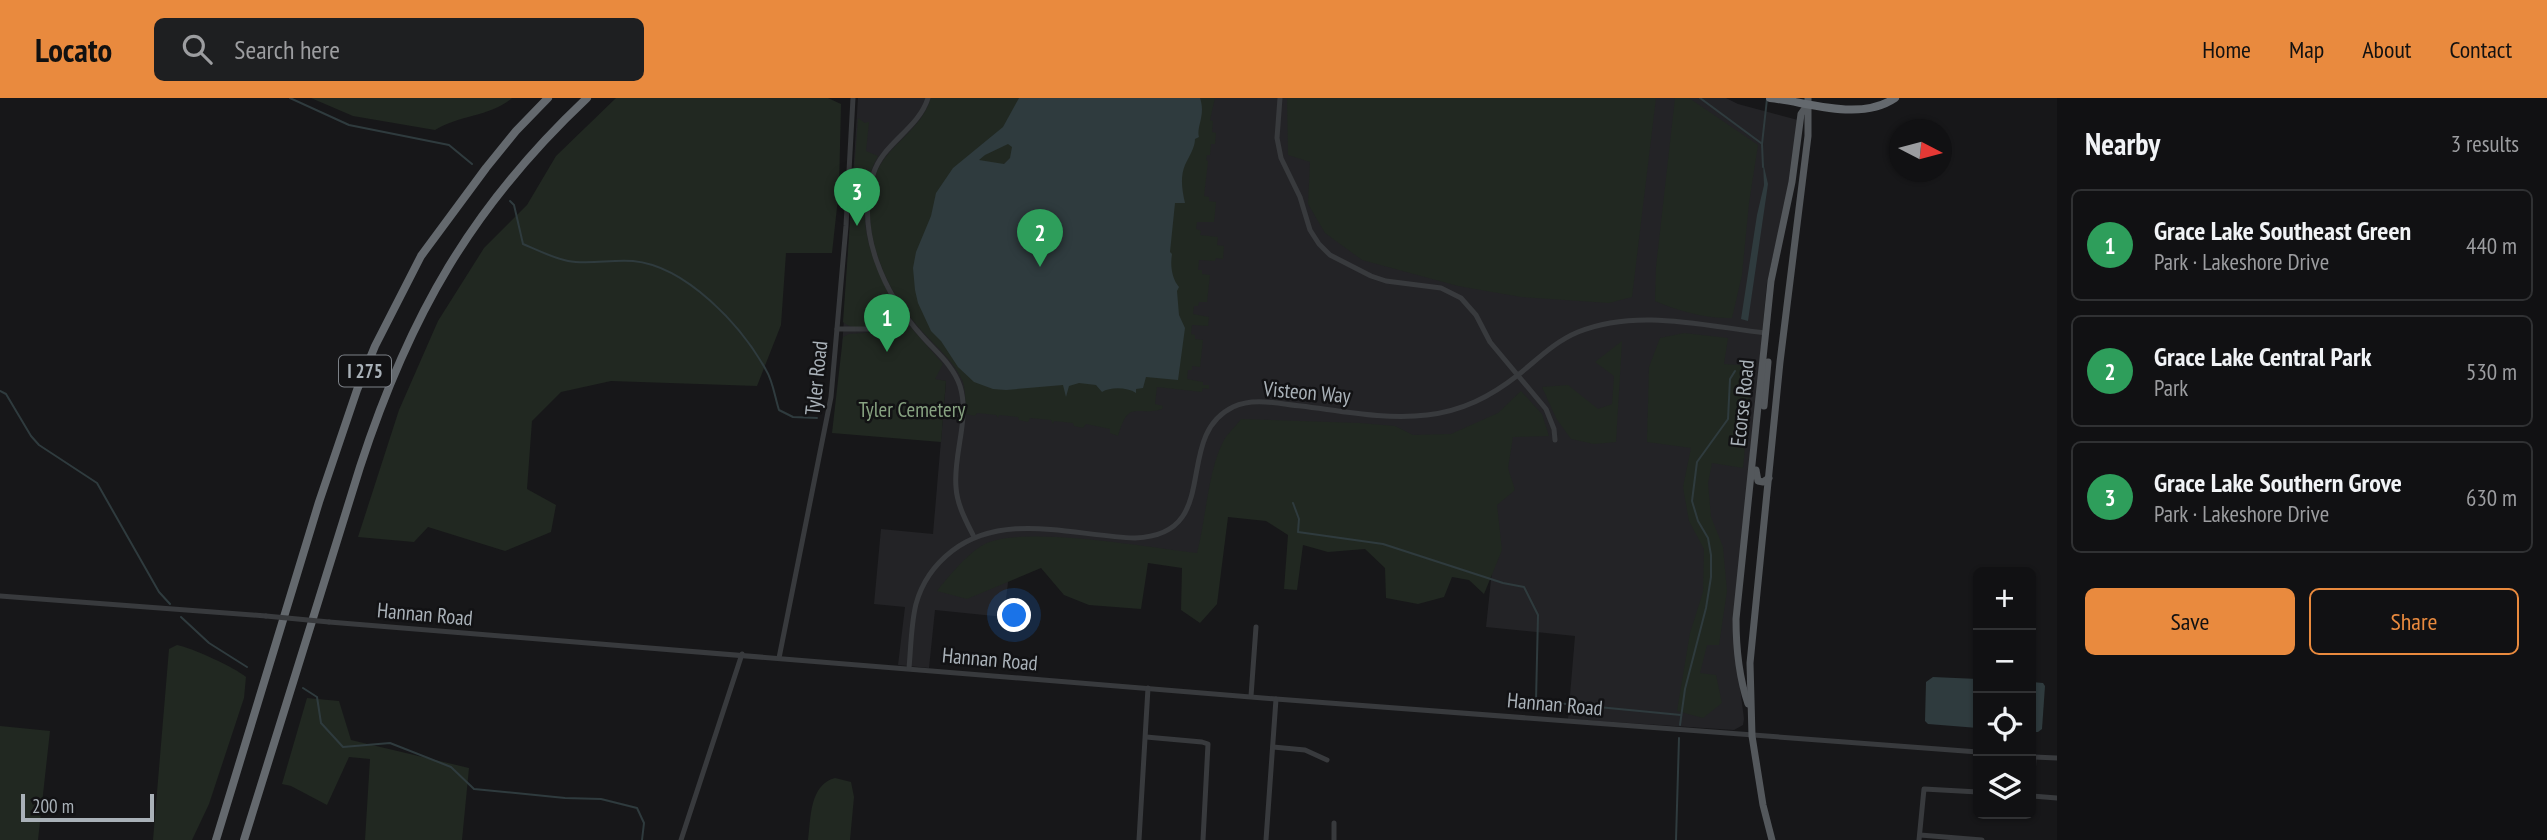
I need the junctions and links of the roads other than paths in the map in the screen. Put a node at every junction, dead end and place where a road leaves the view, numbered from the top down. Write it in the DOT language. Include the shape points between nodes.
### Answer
graph roads {
  1 [pos="548,98"];
  2 [pos="587,98"];
  3 [pos="853,98"];
  4 [pos="928,98"];
  5 [pos="1280,98"];
  6 [pos="1772,98"];
  7 [pos="1895,98"];
  8 [pos="1808,101"];
  9 [pos="1771,281"];
  10 [pos="1791,281"];
  11 [pos="904,315"];
  12 [pos="837,330"];
  13 [pos="1766,333"];
  14 [pos="1765,352"];
  15 [pos="1518,375"];
  16 [pos="1555,440"];
  17 [pos="1769,478"];
  18 [pos="974,537"];
  19 [pos="1743,551"];
  20 [pos="0,596"];
  21 [pos="1755,600"];
  22 [pos="1256,627"];
  23 [pos="742,654"];
  24 [pos="779,658"];
  25 [pos="909,668"];
  26 [pos="1149,688"];
  27 [pos="1251,696"];
  28 [pos="1276,699"];
  29 [pos="1749,708"];
  30 [pos="1752,736"];
  31 [pos="1146,737"];
  32 [pos="1273,747"];
  33 [pos="1973,752"];
  34 [pos="2036,757"];
  35 [pos="2057,758"];
  36 [pos="1327,760"];
  37 [pos="1973,792"];
  38 [pos="2036,796"];
  39 [pos="2057,798"];
  40 [pos="1334,823"];
  41 [pos="1920,838"];
  42 [pos="216,840"];
  43 [pos="244,840"];
  44 [pos="681,840"];
  45 [pos="1139,840"];
  46 [pos="1203,840"];
  47 [pos="1266,840"];
  48 [pos="1334,840"];
  49 [pos="1772,840"];
  50 [pos="1983,840"];
  1 -- 42 [label="highway, I 275" via="486,168 421,256 375,346 319,502"];
  2 -- 43 [label="highway, I 275" via="534,151 474,226 434,290 401,356 360,467"];
  3 -- 12 [label="street, Tyler Road"];
  4 -- 11 [label="street" via="914,123 878,161 868,193 872,248"];
  5 -- 15 [label="street" via="1277,138 1281,158 1319,244 1371,276 1456,294 1473,310 1490,342"];
  6 -- 8 [label="highway"];
  7 -- 8 [label="highway" via="1859,109"];
  8 -- 9 [label="main road, Ecorse Road" via="1801,114"];
  8 -- 10 [label="main road, Ecorse Road"];
  9 -- 10 [label="main road" via="1781,272"];
  9 -- 13 [label="main road, Ecorse Road"];
  10 -- 17 [label="main road, Ecorse Road"];
  11 -- 12 [label="street" via="875,329"];
  11 -- 18 [label="street" via="949,365 959,385 962,408 955,485"];
  12 -- 24 [label="street, Tyler Road" via="826,434"];
  13 -- 14 [label="main road, Ecorse Road"];
  13 -- 15 [label="street, Visteon Way" via="1646,320 1615,322 1565,338"];
  14 -- 17 [label="main road" via="1768,373 1756,478 1760,482"];
  14 -- 19 [label="main road, Ecorse Road"];
  15 -- 16 [label="street" via="1546,409"];
  15 -- 18 [label="street, Visteon Way" via="1481,400 1424,416 1243,403 1225,411 1207,431 1191,501 1180,519 1163,531 1135,538 1013,528"];
  17 -- 21 [label="main road, Ecorse Road"];
  18 -- 25 [label="street, Visteon Way" via="943,558 924,584 914,614"];
  19 -- 21 [label="main road" via="1742,601"];
  19 -- 29 [label="main road, Ecorse Road" via="1736,640"];
  20 -- 23 [label="street, Hannan Road, bridge"];
  21 -- 29 [label="main road, Ecorse Road"];
  22 -- 27 [label="street"];
  23 -- 24 [label="street, Hannan Road"];
  23 -- 44 [label="street"];
  24 -- 25 [label="street, Hannan Road"];
  25 -- 26 [label="street, Hannan Road"];
  26 -- 27 [label="street, Hannan Road"];
  26 -- 31 [label="street"];
  27 -- 28 [label="street, Hannan Road"];
  28 -- 30 [label="street, Hannan Road"];
  28 -- 32 [label="street"];
  29 -- 30 [label="main road, Ecorse Road"];
  30 -- 33 [label="street, Hannan Road"];
  30 -- 49 [label="main road, Ecorse Road"];
  31 -- 45 [label="street"];
  31 -- 46 [label="street" via="1208,744"];
  32 -- 36 [label="street" via="1305,750"];
  32 -- 47 [label="street"];
  34 -- 35 [label="street"];
  37 -- 41 [label="street" via="1924,789"];
  38 -- 39 [label="street"];
  40 -- 48 [label="street"];
  41 -- 50 [label="street"];
}
